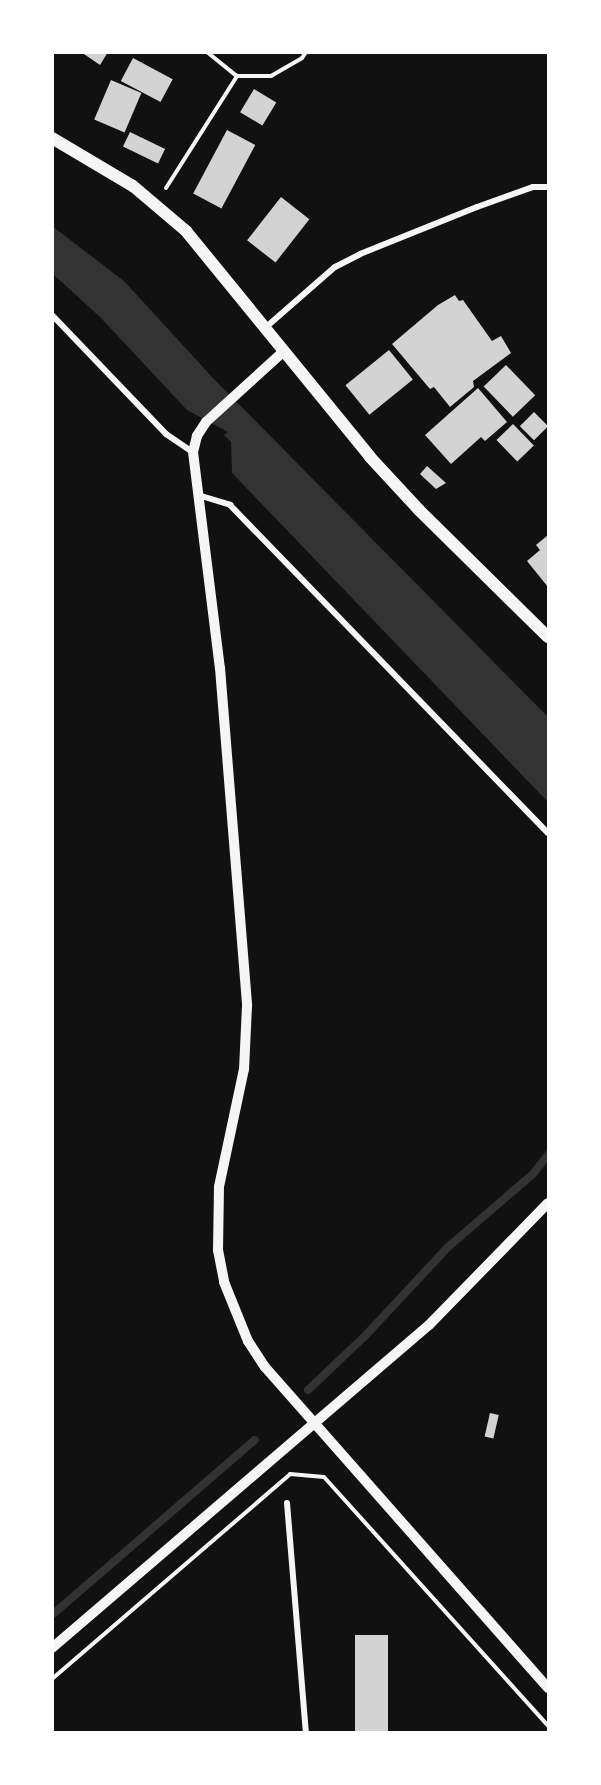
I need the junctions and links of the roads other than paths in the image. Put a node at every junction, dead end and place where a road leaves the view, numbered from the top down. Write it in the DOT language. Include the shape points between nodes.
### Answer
graph roads {
  1 [pos="52,138"];
  2 [pos="549,187"];
  3 [pos="52,315"];
  4 [pos="265,328"];
  5 [pos="284,351"];
  6 [pos="192,452"];
  7 [pos="198,495"];
  8 [pos="549,637"];
  9 [pos="549,833"];
  10 [pos="549,1203"];
  11 [pos="314,1424"];
  12 [pos="288,1503"];
  13 [pos="52,1648"];
  14 [pos="549,1688"];
  15 [pos="306,1732"];
  1 -- 4 [label="main road" via="114,173 156,204 202,248"];
  2 -- 4 [label="street" via="533,187 360,254 335,267"];
  3 -- 6 [label="street" via="166,434"];
  4 -- 5 [label="main road"];
  5 -- 6 [label="street" via="206,422"];
  5 -- 8 [label="main road" via="394,484"];
  6 -- 7 [label="street"];
  7 -- 9 [label="street" via="230,505"];
  7 -- 11 [label="street" via="220,668 247,1006 244,1069 219,1187 218,1250 234,1312 248,1341"];
  10 -- 11 [label="street" via="429,1325"];
  11 -- 13 [label="street"];
  11 -- 14 [label="street"];
  12 -- 15 [label="street"];
}
